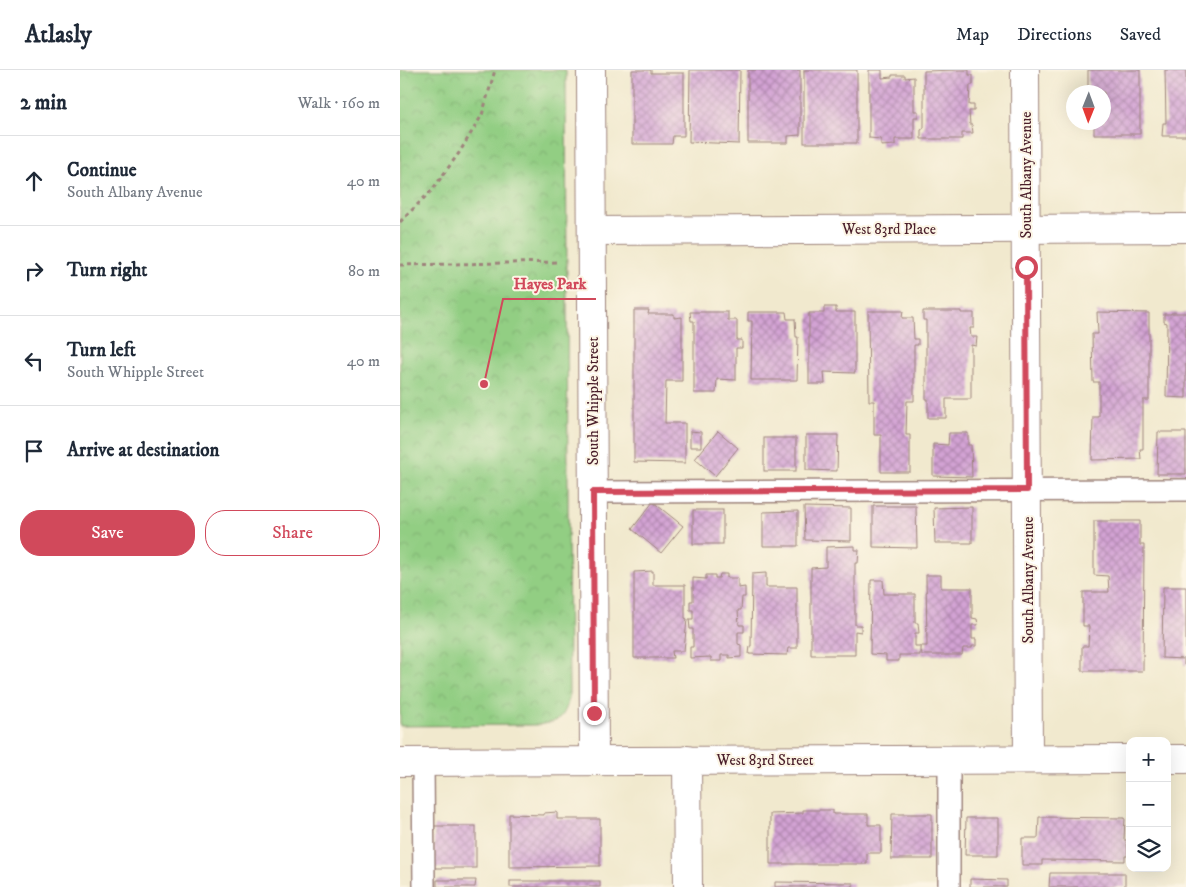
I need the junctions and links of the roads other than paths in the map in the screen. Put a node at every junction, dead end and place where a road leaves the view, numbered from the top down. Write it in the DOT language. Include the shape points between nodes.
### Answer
graph roads {
  1 [pos="591,70"];
  2 [pos="1026,70"];
  3 [pos="1026,228"];
  4 [pos="1186,228"];
  5 [pos="592,231"];
  6 [pos="1027,490"];
  7 [pos="1186,490"];
  8 [pos="593,492"];
  9 [pos="1028,759"];
  10 [pos="1126,759"];
  11 [pos="1171,759"];
  12 [pos="1186,759"];
  13 [pos="687,760"];
  14 [pos="949,760"];
  15 [pos="594,761"];
  16 [pos="412,762"];
  17 [pos="424,887"];
  18 [pos="688,887"];
  19 [pos="949,887"];
  1 -- 5 [label="street, South Whipple Street"];
  2 -- 3 [label="street, South Albany Avenue"];
  3 -- 4 [label="street, West 83rd Place"];
  3 -- 5 [label="street, West 83rd Place"];
  3 -- 6 [label="street, South Albany Avenue"];
  5 -- 8 [label="street, South Whipple Street"];
  6 -- 7 [label="lane"];
  6 -- 8 [label="lane"];
  6 -- 9 [label="street, South Albany Avenue"];
  8 -- 15 [label="street, South Whipple Street"];
  9 -- 10 [label="street, West 83rd Street"];
  9 -- 14 [label="street, West 83rd Street"];
  11 -- 12 [label="street"];
  13 -- 14 [label="street, West 83rd Street"];
  13 -- 15 [label="street, West 83rd Street"];
  13 -- 18 [label="street"];
  14 -- 19 [label="lane"];
  15 -- 16 [label="street, West 83rd Street"];
  16 -- 17 [label="lane"];
}
